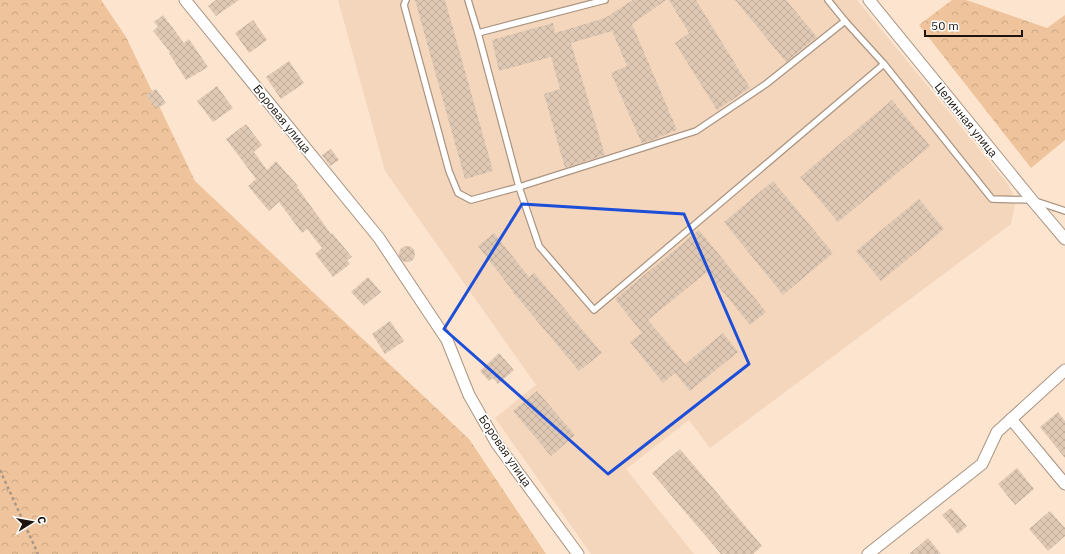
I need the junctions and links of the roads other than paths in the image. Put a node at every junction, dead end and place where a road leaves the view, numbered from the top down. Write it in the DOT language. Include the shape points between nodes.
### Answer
graph roads {
  1 [pos="406,0"];
  2 [pos="468,0"];
  3 [pos="605,0"];
  4 [pos="828,0"];
  5 [pos="869,0"];
  6 [pos="190,2"];
  7 [pos="845,21"];
  8 [pos="478,33"];
  9 [pos="884,64"];
  10 [pos="519,187"];
  11 [pos="1032,200"];
  12 [pos="1065,211"];
  13 [pos="1065,239"];
  14 [pos="1065,370"];
  15 [pos="1011,419"];
  16 [pos="1065,484"];
  17 [pos="578,554"];
  18 [pos="870,554"];
  1 -- 10 [label="lane" via="404,5 458,193 471,200"];
  2 -- 8 [label="lane"];
  3 -- 8 [label="lane"];
  4 -- 7 [label="lane"];
  5 -- 11 [label="street, Целинная улица"];
  6 -- 17 [label="street, Боровая улица" via="379,238 447,340 469,395 497,444"];
  7 -- 9 [label="lane"];
  7 -- 10 [label="lane" via="766,84 696,131"];
  8 -- 10 [label="lane"];
  9 -- 10 [label="lane" via="594,310 539,246"];
  9 -- 11 [label="lane" via="992,199"];
  11 -- 12 [label="lane"];
  11 -- 13 [label="street, Целинная улица"];
  14 -- 15 [label="street"];
  15 -- 16 [label="street"];
  15 -- 18 [label="street" via="997,432 982,464"];
}
